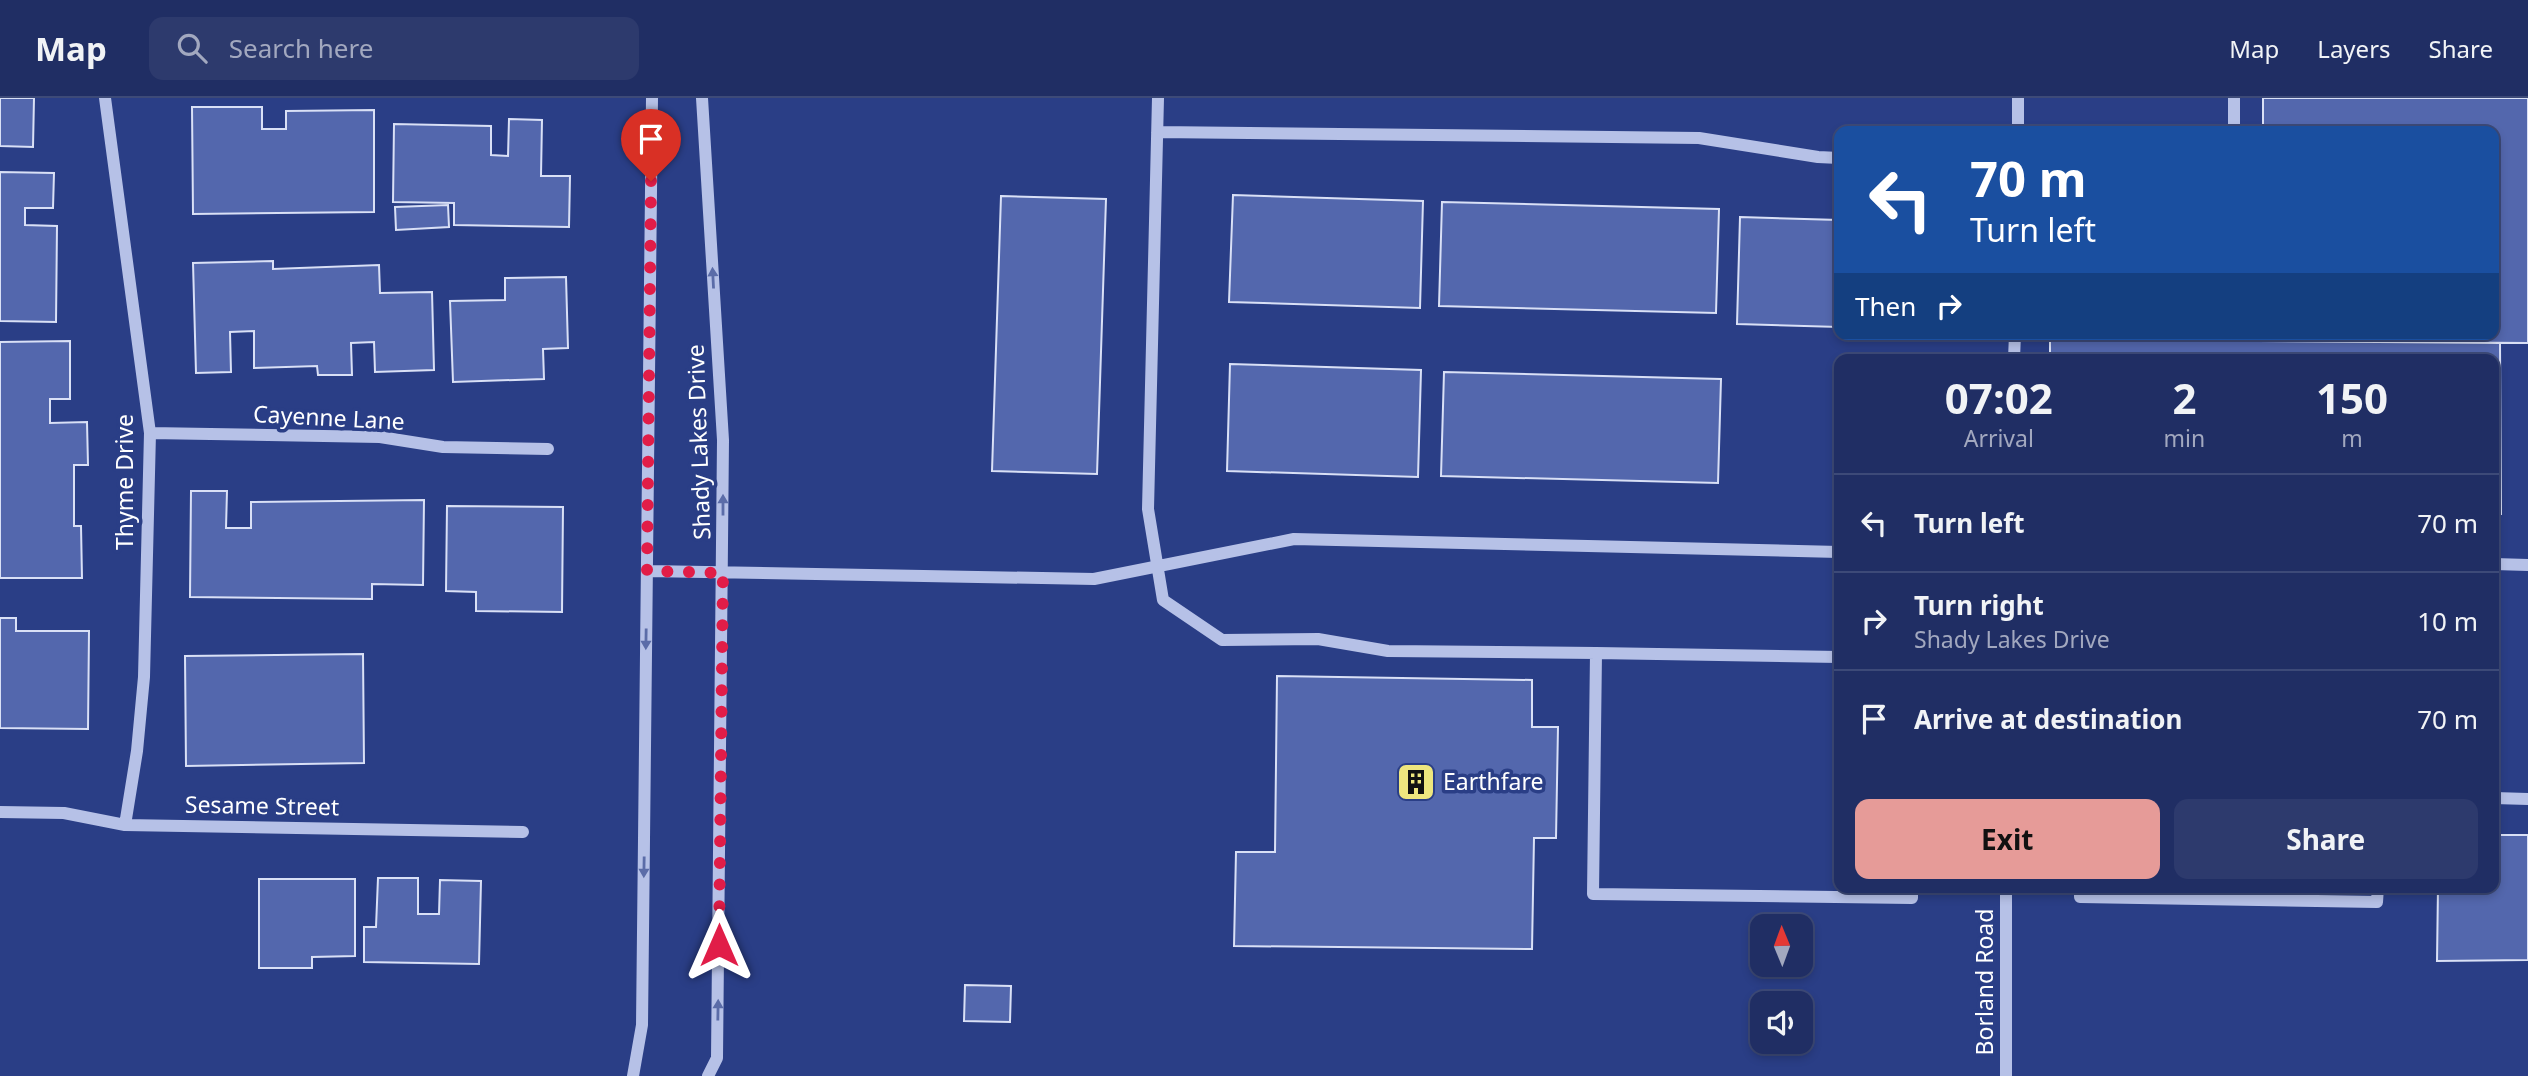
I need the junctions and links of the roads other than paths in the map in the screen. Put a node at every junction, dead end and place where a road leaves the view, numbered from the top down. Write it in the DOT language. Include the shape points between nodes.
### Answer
graph roads {
  1 [pos="105,98"];
  2 [pos="652,98"];
  3 [pos="702,98"];
  4 [pos="1158,98"];
  5 [pos="2018,98"];
  6 [pos="2234,98"];
  7 [pos="2018,126"];
  8 [pos="2234,126"];
  9 [pos="1157,132"];
  10 [pos="1834,158"];
  11 [pos="150,433"];
  12 [pos="548,449"];
  13 [pos="1834,552"];
  14 [pos="2499,564"];
  15 [pos="2528,565"];
  16 [pos="1157,566"];
  17 [pos="647,571"];
  18 [pos="723,573"];
  19 [pos="1596,653"];
  20 [pos="1834,657"];
  21 [pos="2499,798"];
  22 [pos="2528,799"];
  23 [pos="0,812"];
  24 [pos="125,825"];
  25 [pos="523,832"];
  26 [pos="1912,893"];
  27 [pos="2006,893"];
  28 [pos="2080,893"];
  29 [pos="2378,893"];
  30 [pos="633,1076"];
  31 [pos="708,1076"];
  32 [pos="2006,1076"];
  1 -- 11 [label="street, Thyme Drive"];
  2 -- 17 [label="street, Shady Lakes Drive"];
  18 -- 3 [label="street, Shady Lakes Drive, one-way" via="723,440"];
  4 -- 9 [label="street"];
  5 -- 7 [label="street"];
  6 -- 8 [label="street"];
  9 -- 10 [label="street" via="1699,138"];
  9 -- 16 [label="street" via="1148,509"];
  11 -- 12 [label="street, Cayenne Lane" via="380,437 443,447"];
  11 -- 24 [label="street, Thyme Drive" via="144,677"];
  13 -- 16 [label="street" via="1294,538"];
  14 -- 15 [label="street"];
  16 -- 18 [label="street" via="1094,579"];
  16 -- 19 [label="street" via="1163,600 1222,640 1318,639 1388,651"];
  17 -- 18 [label="street"];
  17 -- 30 [label="street, Shady Lakes Drive, one-way" via="642,1025"];
  31 -- 18 [label="street, Shady Lakes Drive, one-way" via="717,1058"];
  19 -- 20 [label="street"];
  19 -- 26 [label="street" via="1593,894 1912,898"];
  21 -- 22 [label="street"];
  23 -- 24 [label="street, Sesame Street" via="64,813"];
  24 -- 25 [label="street, Sesame Street"];
  27 -- 32 [label="street, Borland Road"];
  28 -- 29 [label="street" via="2080,897 2377,902"];
}
